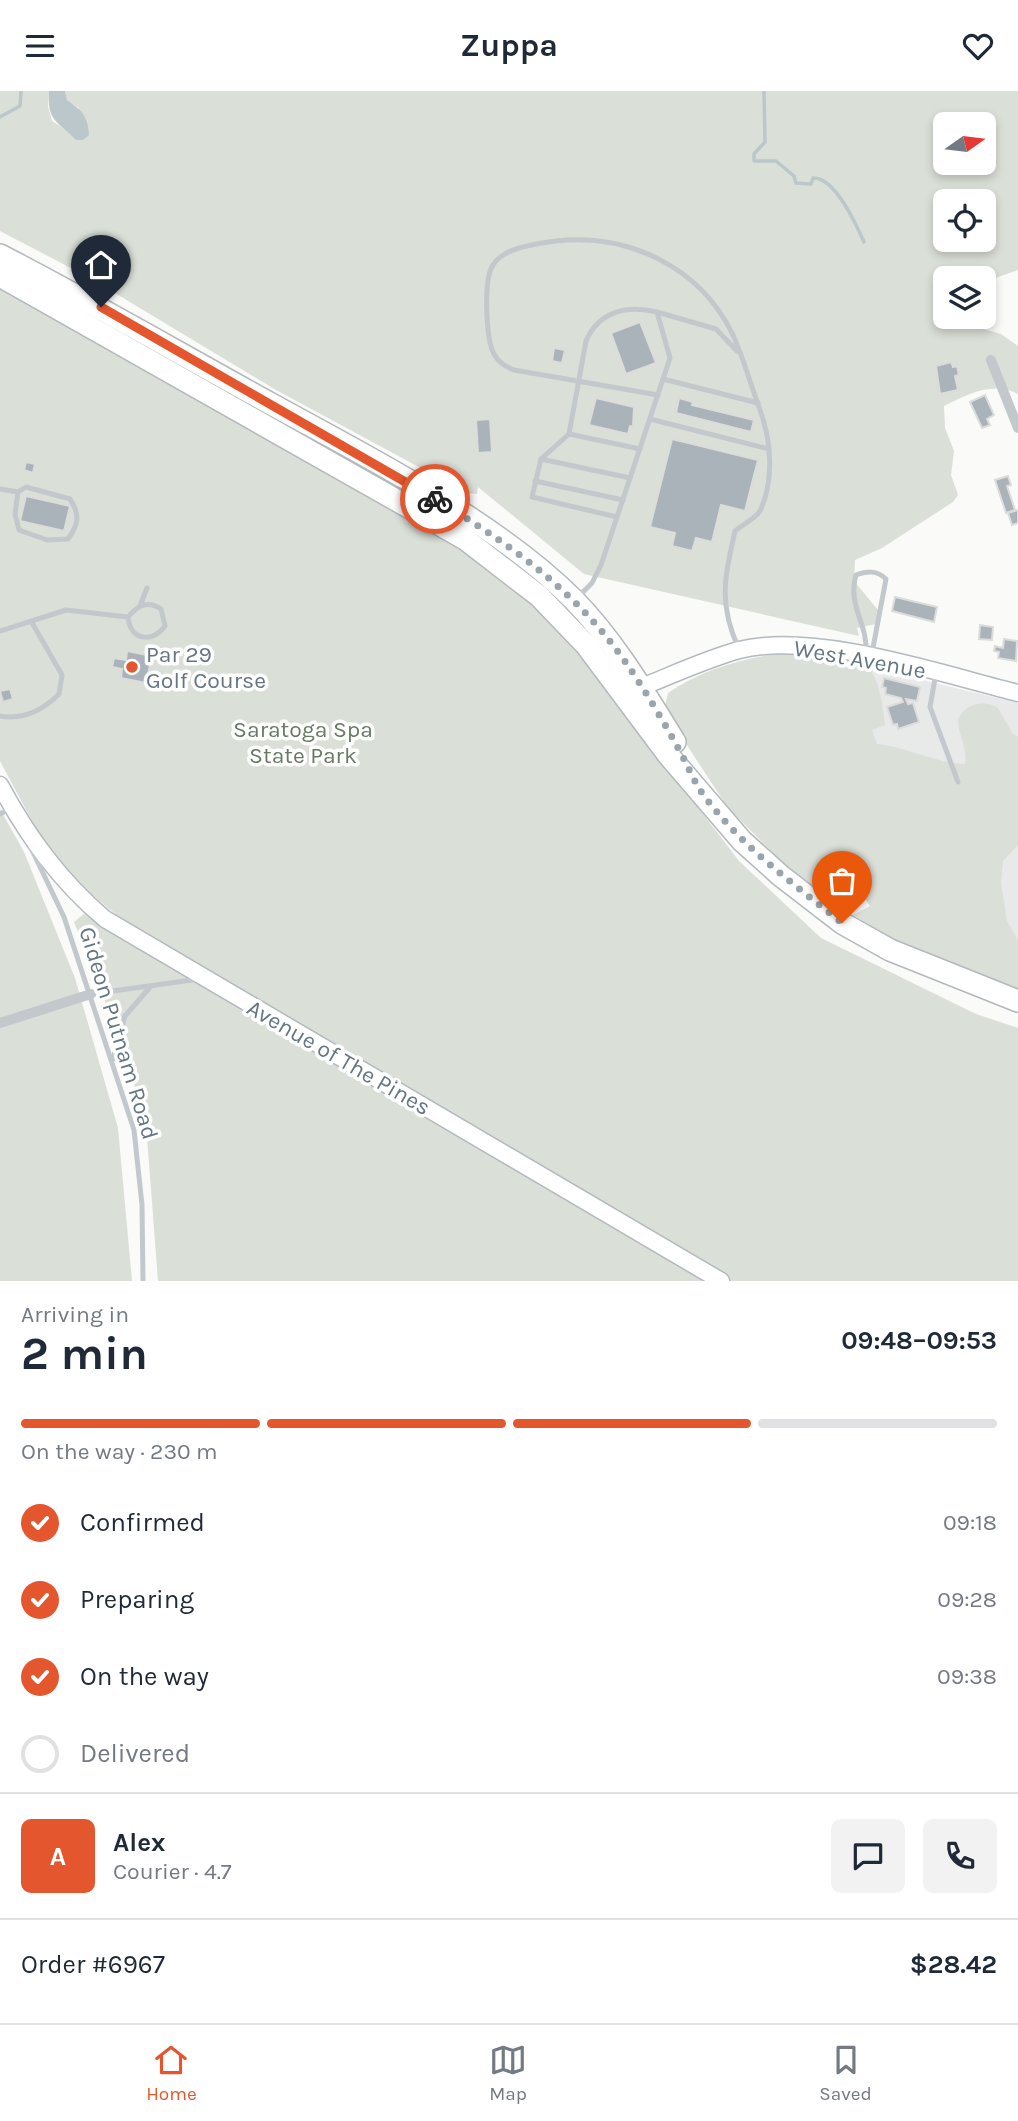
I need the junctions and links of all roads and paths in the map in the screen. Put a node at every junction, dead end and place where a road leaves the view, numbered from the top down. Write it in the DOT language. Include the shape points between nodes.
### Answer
graph roads {
  1 [pos="0,255"];
  2 [pos="0,276"];
  3 [pos="657,312"];
  4 [pos="739,353"];
  5 [pos="990,360"];
  6 [pos="663,379"];
  7 [pos="579,380"];
  8 [pos="658,395"];
  9 [pos="758,403"];
  10 [pos="650,419"];
  11 [pos="1018,428"];
  12 [pos="569,434"];
  13 [pos="640,449"];
  14 [pos="769,449"];
  15 [pos="541,459"];
  16 [pos="630,478"];
  17 [pos="535,481"];
  18 [pos="0,489"];
  19 [pos="18,492"];
  20 [pos="623,500"];
  21 [pos="617,516"];
  22 [pos="147,588"];
  23 [pos="575,601"];
  24 [pos="140,606"];
  25 [pos="128,617"];
  26 [pos="31,621"];
  27 [pos="0,631"];
  28 [pos="739,650"];
  29 [pos="869,657"];
  30 [pos="936,673"];
  31 [pos="633,690"];
  32 [pos="1018,693"];
  33 [pos="0,716"];
  34 [pos="958,782"];
  35 [pos="0,785"];
  36 [pos="6,811"];
  37 [pos="202,979"];
  38 [pos="151,986"];
  39 [pos="91,994"];
  40 [pos="1018,1001"];
  41 [pos="0,1023"];
  42 [pos="112,1061"];
  43 [pos="143,1281"];
  44 [pos="722,1281"];
  1 -- 23 [label="highway" via="101,307 473,521"];
  2 -- 31 [label="highway" via="465,540 538,596"];
  3 -- 4 [label="lane" via="716,329"];
  3 -- 6 [label="lane" via="670,358"];
  3 -- 7 [label="lane" via="621,310 592,327"];
  4 -- 7 [label="lane" via="715,304 661,258 617,244 580,239 510,251 493,265 487,287 493,352 502,365 514,370"];
  4 -- 9 [label="lane"];
  5 -- 11 [label="street"];
  6 -- 8 [label="lane"];
  6 -- 9 [label="lane"];
  7 -- 8 [label="lane"];
  7 -- 12 [label="lane"];
  8 -- 10 [label="lane"];
  9 -- 14 [label="lane"];
  10 -- 13 [label="lane"];
  10 -- 14 [label="lane"];
  12 -- 13 [label="lane"];
  12 -- 15 [label="lane"];
  13 -- 16 [label="lane"];
  14 -- 28 [label="lane" via="771,464 759,513 735,531 725,577 726,619"];
  15 -- 16 [label="lane"];
  15 -- 17 [label="lane"];
  16 -- 20 [label="lane"];
  17 -- 20 [label="lane"];
  17 -- 21 [label="lane" via="532,497"];
  18 -- 19 [label="lane"];
  19 -- 19 [label="lane" via="15,514 19,530 47,540 68,539 77,527 78,510 71,499 26,487"];
  20 -- 21 [label="lane"];
  21 -- 23 [label="lane" via="592,583"];
  22 -- 24 [label="lane"];
  23 -- 31 [label="highway" via="624,659"];
  24 -- 25 [label="lane"];
  24 -- 25 [label="lane" via="154,605 161,610 165,626 160,632 144,638 135,635"];
  25 -- 26 [label="lane" via="66,610"];
  26 -- 27 [label="lane"];
  26 -- 33 [label="lane" via="62,675 59,694 18,719"];
  28 -- 29 [label="street, West Avenue" via="805,645"];
  28 -- 31 [label="street, West Avenue"];
  29 -- 29 [label="lane" via="851,591 856,575 867,571 881,574 887,589"];
  29 -- 30 [label="street, West Avenue"];
  30 -- 32 [label="street, West Avenue"];
  30 -- 34 [label="lane" via="930,707"];
  31 -- 40 [label="highway" via="678,747 691,779 742,841 842,923 902,955"];
  35 -- 36 [label="street, Avenue of The Pines"];
  36 -- 37 [label="street, Avenue of The Pines" via="72,891 105,919"];
  36 -- 39 [label="lane, Gideon Putnam Road" via="64,917"];
  37 -- 38 [label="lane"];
  37 -- 44 [label="street, Avenue of The Pines"];
  38 -- 39 [label="lane"];
  38 -- 42 [label="lane" via="125,1016"];
  39 -- 41 [label="street"];
  39 -- 42 [label="lane, Gideon Putnam Road"];
  42 -- 43 [label="lane, Gideon Putnam Road" via="138,1157"];
}
